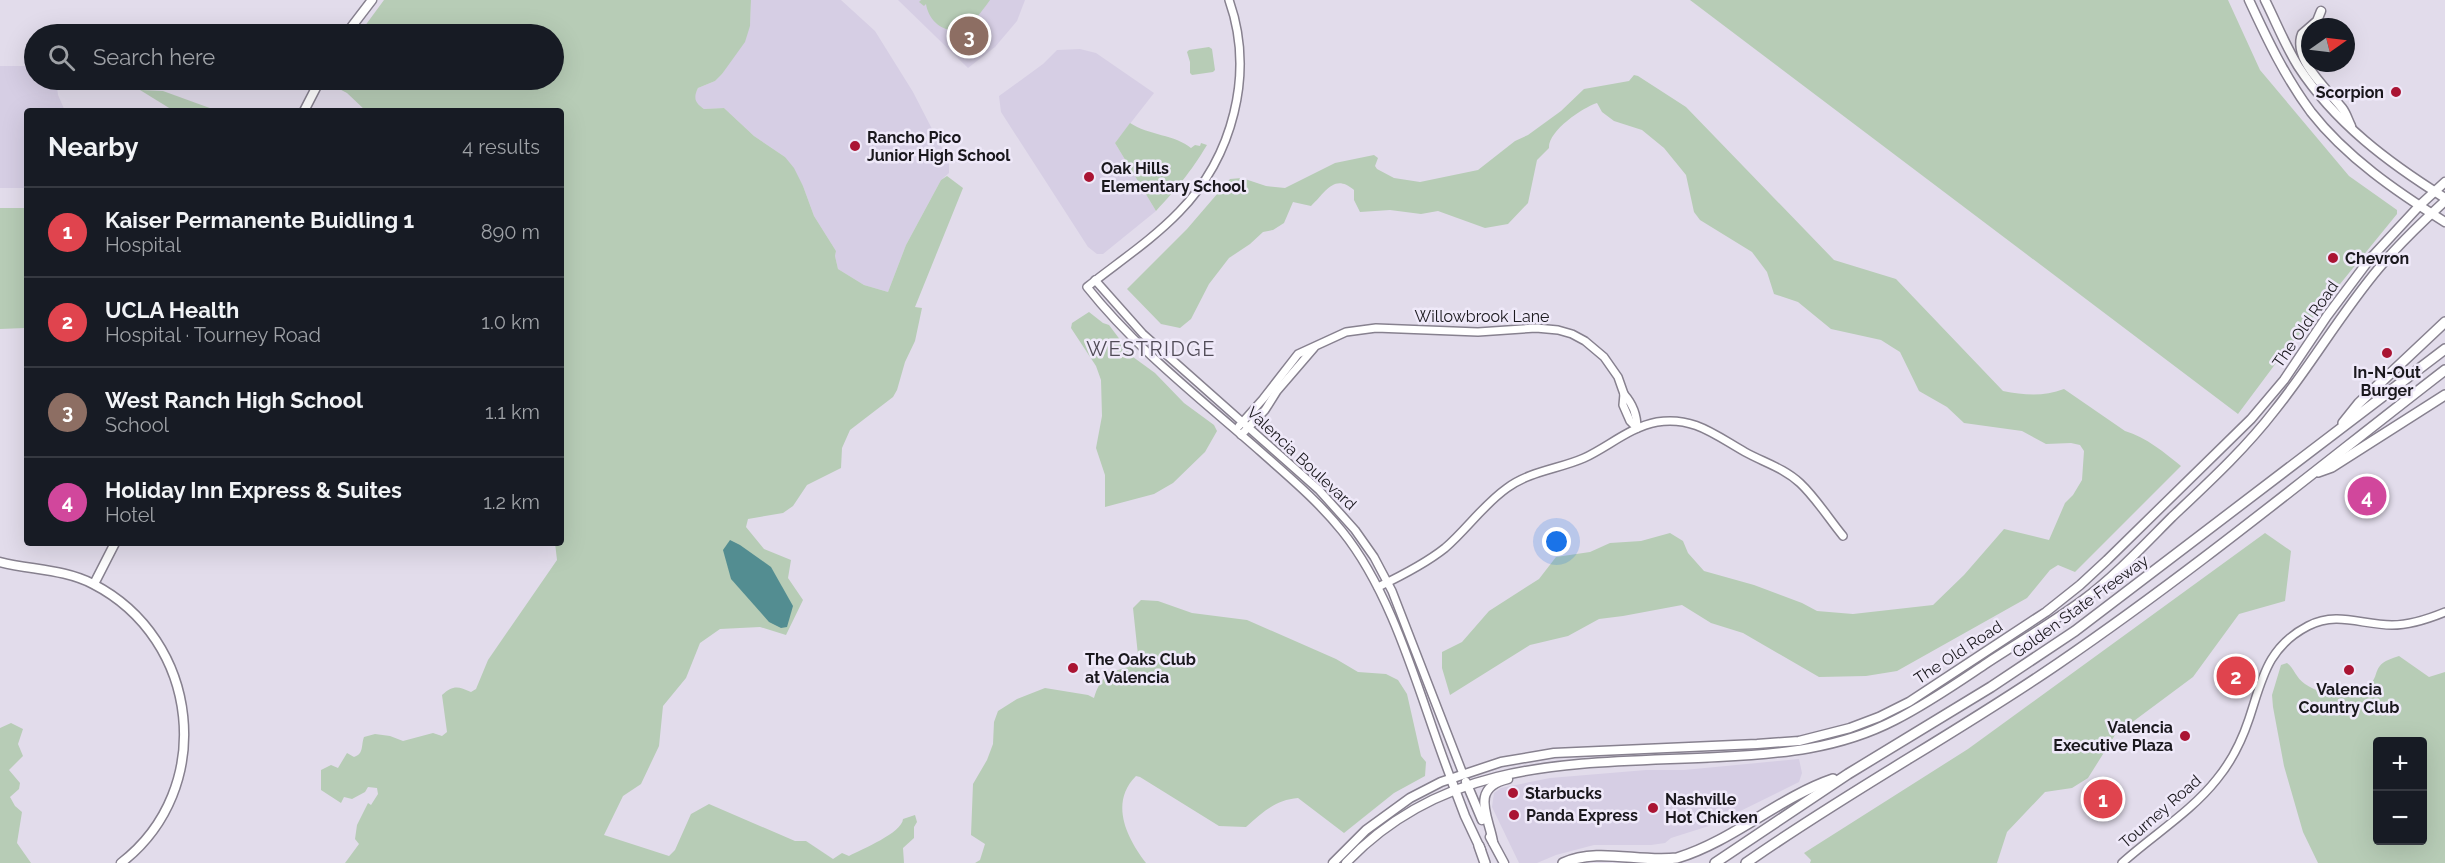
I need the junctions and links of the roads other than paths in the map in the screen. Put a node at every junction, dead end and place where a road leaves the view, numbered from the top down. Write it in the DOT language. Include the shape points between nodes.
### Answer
graph roads {
  1 [pos="372,0"];
  2 [pos="1229,0"];
  3 [pos="2249,0"];
  4 [pos="2265,0"];
  5 [pos="2321,11"];
  6 [pos="353,24"];
  7 [pos="315,90"];
  8 [pos="306,108"];
  9 [pos="2352,129"];
  10 [pos="2445,182"];
  11 [pos="2434,191"];
  12 [pos="2445,199"];
  13 [pos="2420,205"];
  14 [pos="2432,213"];
  15 [pos="2445,222"];
  16 [pos="1095,280"];
  17 [pos="2445,322"];
  18 [pos="2445,349"];
  19 [pos="2445,370"];
  20 [pos="2445,395"];
  21 [pos="1245,425"];
  22 [pos="1637,428"];
  23 [pos="1238,432"];
  24 [pos="2334,434"];
  25 [pos="2310,474"];
  26 [pos="1843,537"];
  27 [pos="113,546"];
  28 [pos="0,562"];
  29 [pos="1388,582"];
  30 [pos="94,584"];
  31 [pos="1378,587"];
  32 [pos="2445,612"];
  33 [pos="1536,769"];
  34 [pos="1463,774"];
  35 [pos="1848,774"];
  36 [pos="1451,778"];
  37 [pos="1467,785"];
  38 [pos="1455,790"];
  39 [pos="1493,842"];
  40 [pos="1479,846"];
  41 [pos="121,863"];
  42 [pos="1333,863"];
  43 [pos="1346,863"];
  44 [pos="1487,863"];
  45 [pos="1504,863"];
  46 [pos="1563,863"];
  47 [pos="1715,863"];
  48 [pos="1746,863"];
  49 [pos="2122,863"];
  1 -- 6 [label="main road"];
  2 -- 16 [label="street" via="1239,47 1239,74 1234,112 1222,149 1178,213"];
  3 -- 13 [label="main road" via="2277,59 2312,113 2351,152"];
  4 -- 9 [label="main road" via="2299,68"];
  5 -- 9 [label="main road" via="2317,21 2302,34 2300,50 2344,110"];
  7 -- 8 [label="main road"];
  9 -- 11 [label="main road"];
  10 -- 11 [label="main road, The Old Road"];
  11 -- 12 [label="main road"];
  11 -- 13 [label="main road, The Old Road"];
  12 -- 14 [label="main road, The Old Road"];
  13 -- 14 [label="main road"];
  13 -- 34 [label="main road, The Old Road" via="2349,286 2273,393 2214,456 2072,592 1909,702 1850,728 1799,741 1554,753"];
  14 -- 15 [label="main road"];
  14 -- 33 [label="main road, The Old Road" via="2377,270 2276,410 2236,455 2138,550 2080,602 1927,702 1861,735 1796,752"];
  16 -- 21 [label="street, Valencia Boulevard" via="1158,348"];
  16 -- 23 [label="street, Valencia Boulevard" via="1087,287 1116,321"];
  17 -- 24 [label="highway" via="2359,404"];
  18 -- 24 [label="highway, Golden State Freeway"];
  19 -- 25 [label="highway, Golden State Freeway"];
  20 -- 25 [label="highway" via="2332,467"];
  21 -- 22 [label="street, Willowbrook Lane" via="1294,357 1337,335 1368,328 1478,332 1536,328 1558,330 1585,341 1604,357 1631,402"];
  21 -- 23 [label="street, Willowbrook Lane"];
  21 -- 29 [label="street, Valencia Boulevard" via="1337,508 1365,543"];
  22 -- 26 [label="street" via="1674,420 1708,428 1798,481"];
  22 -- 29 [label="street" via="1581,459 1510,485 1445,548"];
  23 -- 31 [label="street, Valencia Boulevard" via="1323,508 1355,548"];
  24 -- 35 [label="highway, Golden State Freeway" via="2075,631"];
  25 -- 48 [label="highway, Golden State Freeway" via="2066,658 1834,803"];
  27 -- 30 [label="main road"];
  28 -- 30 [label="main road" via="61,572"];
  29 -- 31 [label="street"];
  29 -- 34 [label="street, Valencia Boulevard"];
  30 -- 41 [label="main road" via="131,612 158,644 177,681 184,717 183,753 173,795 153,831"];
  31 -- 36 [label="street, Valencia Boulevard"];
  32 -- 49 [label="street, Tourney Road" via="2401,624 2336,618 2309,625 2291,637 2267,665 2243,734 2217,780 2192,806"];
  33 -- 37 [label="main road, The Old Road"];
  33 -- 39 [label="main road" via="1497,782 1486,793 1484,811"];
  34 -- 36 [label="main road, The Old Road"];
  34 -- 37 [label="main road, Valencia Boulevard"];
  35 -- 46 [label="highway" via="1816,785 1679,857 1650,862 1587,857"];
  35 -- 47 [label="highway, Golden State Freeway"];
  36 -- 38 [label="main road, Valencia Boulevard"];
  36 -- 42 [label="main road, The Old Road" via="1395,808"];
  37 -- 38 [label="main road, The Old Road"];
  37 -- 39 [label="main road, Valencia Boulevard"];
  38 -- 40 [label="main road, Valencia Boulevard"];
  38 -- 43 [label="main road, The Old Road" via="1395,821"];
  39 -- 45 [label="main road, Valencia Boulevard"];
  40 -- 44 [label="highway"];
}
